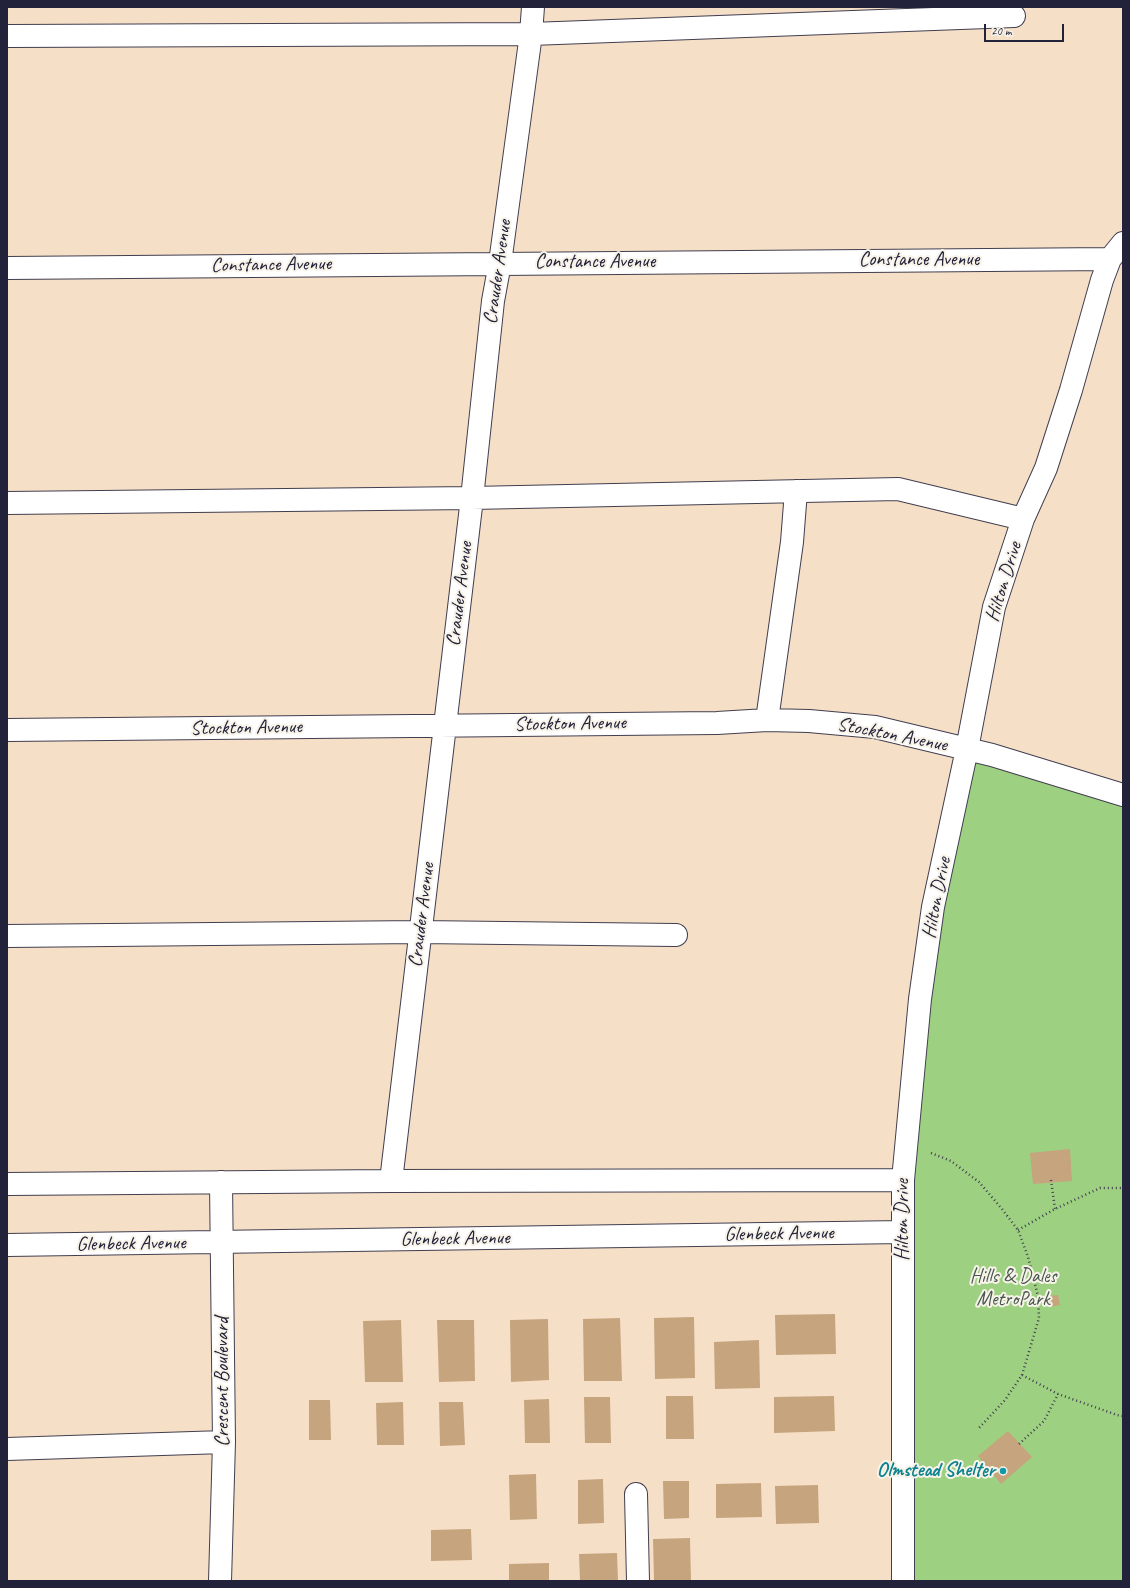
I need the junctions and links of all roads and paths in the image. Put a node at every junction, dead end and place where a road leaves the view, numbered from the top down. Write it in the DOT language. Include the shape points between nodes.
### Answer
graph roads {
  1 [pos="533,7"];
  2 [pos="857,14"];
  3 [pos="1014,16"];
  4 [pos="531,34"];
  5 [pos="7,36"];
  6 [pos="1117,251"];
  7 [pos="500,263"];
  8 [pos="7,268"];
  9 [pos="796,491"];
  10 [pos="472,498"];
  11 [pos="7,503"];
  12 [pos="1023,519"];
  13 [pos="768,720"];
  14 [pos="445,726"];
  15 [pos="7,730"];
  16 [pos="967,749"];
  17 [pos="1123,795"];
  18 [pos="419,932"];
  19 [pos="676,934"];
  20 [pos="7,936"];
  21 [pos="905,1149"];
  22 [pos="903,1180"];
  23 [pos="1052,1180"];
  24 [pos="391,1181"];
  25 [pos="221,1182"];
  26 [pos="7,1184"];
  27 [pos="1123,1188"];
  28 [pos="1055,1209"];
  29 [pos="1018,1230"];
  30 [pos="903,1232"];
  31 [pos="222,1243"];
  32 [pos="7,1245"];
  33 [pos="1022,1376"];
  34 [pos="1058,1394"];
  35 [pos="1123,1416"];
  36 [pos="979,1428"];
  37 [pos="224,1442"];
  38 [pos="1020,1444"];
  39 [pos="7,1449"];
  40 [pos="636,1494"];
  41 [pos="220,1581"];
  42 [pos="638,1581"];
  43 [pos="903,1581"];
  1 -- 4 [label="street, Crauder Avenue"];
  2 -- 3 [label="street"];
  2 -- 4 [label="street"];
  4 -- 5 [label="street"];
  4 -- 7 [label="street, Crauder Avenue"];
  6 -- 7 [label="street, Constance Avenue"];
  6 -- 12 [label="street, Hilton Drive" via="1102,280 1046,468"];
  7 -- 8 [label="street, Constance Avenue"];
  7 -- 10 [label="street, Crauder Avenue" via="493,301"];
  9 -- 10 [label="street"];
  9 -- 12 [label="street" via="898,489"];
  9 -- 13 [label="street" via="792,542"];
  10 -- 11 [label="street"];
  10 -- 14 [label="street, Crauder Avenue"];
  12 -- 16 [label="street, Hilton Drive" via="994,607"];
  13 -- 14 [label="street, Stockton Avenue" via="717,723"];
  13 -- 16 [label="street, Stockton Avenue" via="875,727"];
  14 -- 15 [label="street, Stockton Avenue"];
  14 -- 18 [label="street, Crauder Avenue"];
  16 -- 17 [label="street, Stockton Avenue"];
  16 -- 21 [label="street, Hilton Drive" via="932,914 920,999"];
  18 -- 19 [label="street"];
  18 -- 20 [label="street"];
  18 -- 24 [label="street, Crauder Avenue"];
  21 -- 22 [label="street, Hilton Drive"];
  21 -- 29 [label="path" via="924,1150 950,1161 979,1182"];
  22 -- 24 [label="street"];
  22 -- 30 [label="street, Hilton Drive"];
  23 -- 28 [label="path"];
  24 -- 25 [label="street"];
  25 -- 26 [label="street"];
  25 -- 31 [label="street, Crescent Boulevard"];
  27 -- 28 [label="path" via="1100,1188"];
  28 -- 29 [label="path"];
  29 -- 33 [label="path" via="1038,1296 1038,1318"];
  30 -- 31 [label="street, Glenbeck Avenue"];
  30 -- 43 [label="street, Hilton Drive"];
  31 -- 32 [label="street, Glenbeck Avenue"];
  31 -- 37 [label="street, Crescent Boulevard"];
  33 -- 34 [label="path"];
  33 -- 36 [label="path" via="1005,1400"];
  34 -- 35 [label="path"];
  34 -- 38 [label="path" via="1044,1421"];
  37 -- 39 [label="street"];
  37 -- 41 [label="street, Crescent Boulevard"];
  40 -- 42 [label="street"];
}
